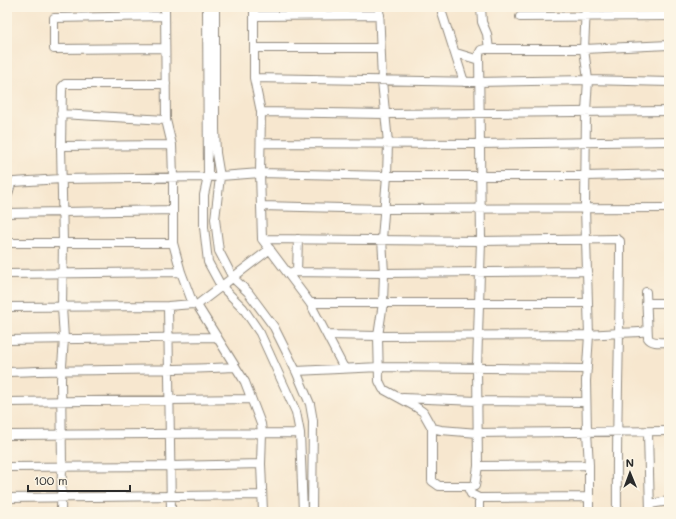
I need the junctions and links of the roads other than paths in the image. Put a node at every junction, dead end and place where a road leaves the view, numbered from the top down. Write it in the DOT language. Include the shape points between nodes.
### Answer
graph roads {
  1 [pos="207,7"];
  2 [pos="215,7"];
  3 [pos="254,7"];
  4 [pos="481,7"];
  5 [pos="586,7"];
  6 [pos="165,11"];
  7 [pos="379,11"];
  8 [pos="442,13"];
  9 [pos="254,16"];
  10 [pos="669,16"];
  11 [pos="520,17"];
  12 [pos="586,18"];
  13 [pos="669,45"];
  14 [pos="165,48"];
  15 [pos="254,48"];
  16 [pos="380,48"];
  17 [pos="489,49"];
  18 [pos="584,49"];
  19 [pos="456,53"];
  20 [pos="479,60"];
  21 [pos="254,78"];
  22 [pos="588,80"];
  23 [pos="382,81"];
  24 [pos="464,82"];
  25 [pos="479,82"];
  26 [pos="669,82"];
  27 [pos="166,84"];
  28 [pos="669,111"];
  29 [pos="260,112"];
  30 [pos="480,112"];
  31 [pos="586,112"];
  32 [pos="61,114"];
  33 [pos="386,114"];
  34 [pos="166,120"];
  35 [pos="669,141"];
  36 [pos="587,142"];
  37 [pos="261,143"];
  38 [pos="388,144"];
  39 [pos="479,144"];
  40 [pos="172,145"];
  41 [pos="61,146"];
  42 [pos="260,173"];
  43 [pos="669,174"];
  44 [pos="220,176"];
  45 [pos="387,176"];
  46 [pos="481,176"];
  47 [pos="586,176"];
  48 [pos="208,177"];
  49 [pos="173,178"];
  50 [pos="61,179"];
  51 [pos="7,197"];
  52 [pos="261,206"];
  53 [pos="585,208"];
  54 [pos="669,208"];
  55 [pos="383,209"];
  56 [pos="481,209"];
  57 [pos="173,210"];
  58 [pos="63,211"];
  59 [pos="7,213"];
  60 [pos="262,239"];
  61 [pos="298,239"];
  62 [pos="382,239"];
  63 [pos="587,239"];
  64 [pos="481,241"];
  65 [pos="63,242"];
  66 [pos="7,243"];
  67 [pos="173,243"];
  68 [pos="270,249"];
  69 [pos="181,272"];
  70 [pos="288,272"];
  71 [pos="297,272"];
  72 [pos="588,272"];
  73 [pos="62,273"];
  74 [pos="384,273"];
  75 [pos="480,273"];
  76 [pos="7,274"];
  77 [pos="233,278"];
  78 [pos="221,286"];
  79 [pos="646,292"];
  80 [pos="310,303"];
  81 [pos="383,303"];
  82 [pos="480,303"];
  83 [pos="588,303"];
  84 [pos="646,303"];
  85 [pos="669,303"];
  86 [pos="195,304"];
  87 [pos="7,306"];
  88 [pos="168,306"];
  89 [pos="62,307"];
  90 [pos="647,331"];
  91 [pos="620,332"];
  92 [pos="328,335"];
  93 [pos="479,335"];
  94 [pos="589,335"];
  95 [pos="378,336"];
  96 [pos="168,337"];
  97 [pos="217,337"];
  98 [pos="64,339"];
  99 [pos="7,340"];
  100 [pos="669,342"];
  101 [pos="380,367"];
  102 [pos="477,367"];
  103 [pos="235,368"];
  104 [pos="344,368"];
  105 [pos="587,369"];
  106 [pos="61,370"];
  107 [pos="168,370"];
  108 [pos="7,372"];
  109 [pos="296,372"];
  110 [pos="401,398"];
  111 [pos="251,399"];
  112 [pos="169,400"];
  113 [pos="61,401"];
  114 [pos="477,401"];
  115 [pos="7,402"];
  116 [pos="586,402"];
  117 [pos="432,428"];
  118 [pos="262,432"];
  119 [pos="300,432"];
  120 [pos="586,432"];
  121 [pos="616,432"];
  122 [pos="648,432"];
  123 [pos="669,432"];
  124 [pos="170,433"];
  125 [pos="478,433"];
  126 [pos="62,434"];
  127 [pos="7,435"];
  128 [pos="261,464"];
  129 [pos="62,466"];
  130 [pos="170,466"];
  131 [pos="478,466"];
  132 [pos="589,466"];
  133 [pos="7,467"];
  134 [pos="475,486"];
  135 [pos="262,495"];
  136 [pos="61,496"];
  137 [pos="171,497"];
  138 [pos="589,497"];
  139 [pos="7,498"];
  140 [pos="479,498"];
  141 [pos="669,501"];
  142 [pos="650,508"];
  143 [pos="61,512"];
  144 [pos="171,512"];
  145 [pos="263,512"];
  146 [pos="303,512"];
  147 [pos="312,512"];
  148 [pos="479,512"];
  149 [pos="589,512"];
  150 [pos="617,512"];
  1 -- 48 [label="street"];
  2 -- 44 [label="street" via="215,129"];
  3 -- 9 [label="street"];
  4 -- 17 [label="street"];
  5 -- 12 [label="street"];
  6 -- 14 [label="street"];
  6 -- 14 [label="street" via="54,18 54,49"];
  7 -- 9 [label="street"];
  7 -- 16 [label="street"];
  8 -- 19 [label="street"];
  9 -- 15 [label="street"];
  10 -- 12 [label="street"];
  11 -- 12 [label="street"];
  12 -- 18 [label="street"];
  13 -- 18 [label="street"];
  14 -- 27 [label="street"];
  15 -- 16 [label="street"];
  15 -- 21 [label="street"];
  16 -- 23 [label="street"];
  17 -- 18 [label="street"];
  17 -- 20 [label="street" via="481,50"];
  18 -- 22 [label="street"];
  19 -- 20 [label="street"];
  19 -- 24 [label="street"];
  20 -- 25 [label="street"];
  21 -- 23 [label="street"];
  21 -- 29 [label="street"];
  22 -- 25 [label="street"];
  22 -- 26 [label="street"];
  22 -- 31 [label="street"];
  23 -- 24 [label="street"];
  23 -- 33 [label="street"];
  24 -- 25 [label="street"];
  25 -- 30 [label="street"];
  27 -- 32 [label="street" via="65,84 62,88"];
  27 -- 34 [label="street"];
  28 -- 31 [label="street"];
  29 -- 33 [label="street"];
  29 -- 37 [label="street"];
  30 -- 31 [label="street"];
  30 -- 33 [label="street"];
  30 -- 39 [label="street"];
  31 -- 36 [label="street"];
  32 -- 34 [label="street"];
  32 -- 41 [label="street"];
  33 -- 38 [label="street"];
  34 -- 40 [label="street"];
  35 -- 36 [label="street"];
  36 -- 39 [label="street"];
  36 -- 47 [label="street"];
  37 -- 38 [label="street"];
  37 -- 42 [label="street"];
  38 -- 39 [label="street"];
  38 -- 45 [label="street"];
  39 -- 46 [label="street"];
  40 -- 41 [label="street"];
  40 -- 49 [label="street"];
  41 -- 50 [label="street"];
  42 -- 44 [label="street"];
  42 -- 45 [label="street"];
  42 -- 52 [label="street"];
  43 -- 47 [label="street"];
  44 -- 48 [label="street"];
  44 -- 77 [label="street" via="215,218 219,251"];
  45 -- 46 [label="street"];
  45 -- 55 [label="street"];
  46 -- 47 [label="street"];
  46 -- 56 [label="street"];
  47 -- 53 [label="street"];
  48 -- 49 [label="street"];
  48 -- 78 [label="street" via="204,195 204,227 208,262"];
  49 -- 50 [label="street"];
  49 -- 57 [label="street"];
  50 -- 51 [label="street" via="14,182"];
  50 -- 58 [label="street"];
  52 -- 55 [label="street"];
  52 -- 60 [label="street"];
  53 -- 54 [label="street"];
  53 -- 56 [label="street"];
  53 -- 63 [label="street"];
  55 -- 56 [label="street"];
  55 -- 62 [label="street"];
  56 -- 64 [label="street"];
  57 -- 58 [label="street"];
  57 -- 67 [label="street"];
  58 -- 59 [label="street"];
  58 -- 65 [label="street"];
  60 -- 61 [label="street"];
  60 -- 68 [label="street"];
  61 -- 62 [label="street"];
  61 -- 71 [label="street"];
  62 -- 64 [label="street"];
  62 -- 74 [label="street"];
  63 -- 64 [label="street"];
  63 -- 72 [label="street"];
  63 -- 91 [label="street" via="617,239 620,242"];
  64 -- 75 [label="street"];
  65 -- 66 [label="street"];
  65 -- 67 [label="street"];
  65 -- 73 [label="street"];
  67 -- 69 [label="street"];
  68 -- 70 [label="street"];
  68 -- 77 [label="street"];
  69 -- 73 [label="street"];
  69 -- 86 [label="street"];
  70 -- 71 [label="street"];
  70 -- 80 [label="street"];
  71 -- 74 [label="street"];
  72 -- 75 [label="street"];
  72 -- 83 [label="street"];
  73 -- 76 [label="street"];
  73 -- 89 [label="street"];
  74 -- 75 [label="street"];
  74 -- 81 [label="street"];
  75 -- 82 [label="street"];
  77 -- 78 [label="street"];
  77 -- 109 [label="street" via="248,292 274,327"];
  78 -- 86 [label="street"];
  78 -- 119 [label="street" via="243,308 260,333 296,412"];
  79 -- 84 [label="street"];
  80 -- 81 [label="street"];
  80 -- 92 [label="street"];
  81 -- 82 [label="street"];
  81 -- 95 [label="street"];
  82 -- 83 [label="street"];
  82 -- 93 [label="street"];
  83 -- 94 [label="street"];
  84 -- 85 [label="street"];
  84 -- 90 [label="street"];
  86 -- 88 [label="street"];
  86 -- 97 [label="street"];
  87 -- 89 [label="street"];
  88 -- 89 [label="street"];
  88 -- 96 [label="street"];
  89 -- 98 [label="street"];
  90 -- 91 [label="street"];
  90 -- 100 [label="street" via="649,340"];
  91 -- 94 [label="street"];
  91 -- 121 [label="street"];
  92 -- 95 [label="street"];
  92 -- 104 [label="street"];
  93 -- 94 [label="street"];
  93 -- 95 [label="street"];
  93 -- 102 [label="street"];
  94 -- 105 [label="street"];
  95 -- 101 [label="street"];
  96 -- 97 [label="street"];
  96 -- 98 [label="street"];
  96 -- 107 [label="street"];
  97 -- 103 [label="street"];
  98 -- 99 [label="street"];
  98 -- 106 [label="street"];
  101 -- 102 [label="street"];
  101 -- 104 [label="street"];
  101 -- 110 [label="street" via="380,385"];
  102 -- 105 [label="street"];
  102 -- 114 [label="street"];
  103 -- 107 [label="street"];
  103 -- 111 [label="street" via="245,382"];
  104 -- 109 [label="street"];
  105 -- 116 [label="street"];
  106 -- 107 [label="street"];
  106 -- 108 [label="street"];
  106 -- 113 [label="street"];
  107 -- 112 [label="street"];
  109 -- 147 [label="street" via="310,404 313,422"];
  110 -- 114 [label="street"];
  110 -- 117 [label="street" via="423,412"];
  111 -- 112 [label="street"];
  111 -- 118 [label="street"];
  112 -- 113 [label="street"];
  112 -- 124 [label="street"];
  113 -- 115 [label="street"];
  113 -- 126 [label="street"];
  114 -- 116 [label="street"];
  114 -- 125 [label="street"];
  116 -- 120 [label="street"];
  117 -- 125 [label="street"];
  117 -- 134 [label="street" via="434,484"];
  118 -- 119 [label="street"];
  118 -- 124 [label="street"];
  118 -- 128 [label="street"];
  119 -- 146 [label="street"];
  120 -- 121 [label="street"];
  120 -- 125 [label="street"];
  120 -- 132 [label="street"];
  121 -- 122 [label="street"];
  121 -- 150 [label="street"];
  122 -- 123 [label="street"];
  122 -- 142 [label="street"];
  124 -- 126 [label="street"];
  124 -- 130 [label="street"];
  125 -- 131 [label="street"];
  126 -- 127 [label="street"];
  126 -- 129 [label="street"];
  128 -- 130 [label="street"];
  128 -- 135 [label="street"];
  129 -- 130 [label="street"];
  129 -- 133 [label="street"];
  129 -- 136 [label="street"];
  130 -- 137 [label="street"];
  131 -- 132 [label="street"];
  131 -- 134 [label="street"];
  132 -- 138 [label="street"];
  134 -- 140 [label="street" via="469,490"];
  135 -- 137 [label="street"];
  135 -- 145 [label="street"];
  136 -- 137 [label="street"];
  136 -- 139 [label="street"];
  136 -- 143 [label="street"];
  137 -- 144 [label="street"];
  138 -- 140 [label="street"];
  138 -- 149 [label="street"];
  140 -- 148 [label="street"];
  141 -- 142 [label="street"];
}
